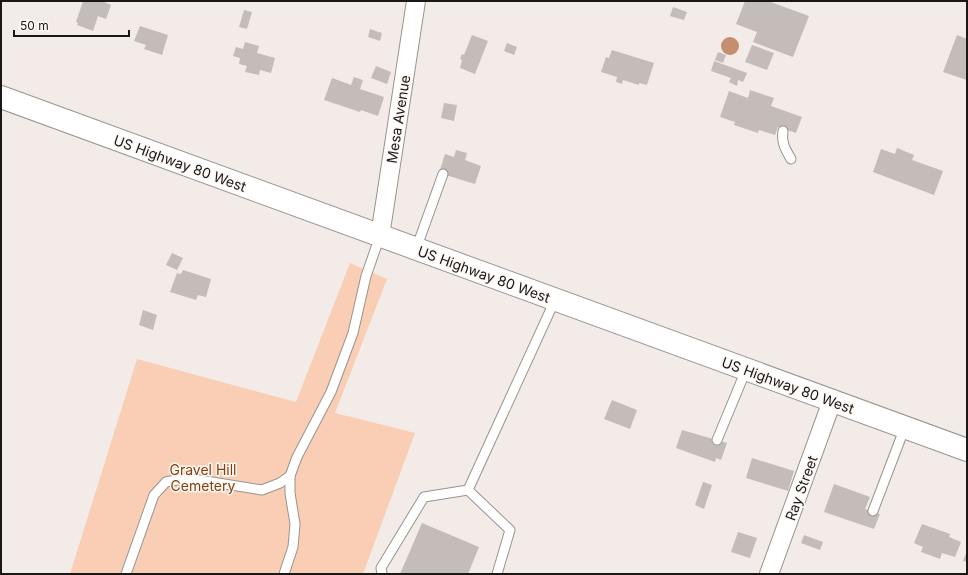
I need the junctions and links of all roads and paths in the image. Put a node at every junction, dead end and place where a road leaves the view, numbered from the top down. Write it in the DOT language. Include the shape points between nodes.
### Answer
graph roads {
  1 [pos="416,1"];
  2 [pos="1,98"];
  3 [pos="783,131"];
  4 [pos="792,159"];
  5 [pos="443,174"];
  6 [pos="380,236"];
  7 [pos="416,249"];
  8 [pos="555,300"];
  9 [pos="746,370"];
  10 [pos="832,402"];
  11 [pos="905,427"];
  12 [pos="717,440"];
  13 [pos="967,450"];
  14 [pos="290,476"];
  15 [pos="468,490"];
  16 [pos="873,511"];
  17 [pos="126,574"];
  18 [pos="284,574"];
  19 [pos="382,574"];
  20 [pos="497,574"];
  21 [pos="769,574"];
  1 -- 6 [label="street, Mesa Avenue"];
  2 -- 6 [label="main road, US Highway 80 West"];
  3 -- 4 [label="lane" via="784,148"];
  5 -- 7 [label="lane"];
  6 -- 7 [label="main road, US Highway 80 West"];
  6 -- 14 [label="lane" via="366,276 353,333 331,392 297,457"];
  7 -- 8 [label="main road, US Highway 80 West"];
  8 -- 9 [label="main road, US Highway 80 West"];
  8 -- 15 [label="lane"];
  9 -- 10 [label="main road, US Highway 80 West"];
  9 -- 12 [label="lane"];
  10 -- 11 [label="main road, US Highway 80 West"];
  10 -- 21 [label="street, Ray Street"];
  11 -- 13 [label="main road, US Highway 80 West"];
  11 -- 16 [label="lane"];
  14 -- 17 [label="lane" via="262,490 187,478 166,482 154,495"];
  14 -- 18 [label="lane" via="295,524 293,547"];
  15 -- 19 [label="lane" via="424,497 381,568"];
  15 -- 20 [label="lane" via="510,530"];
}
